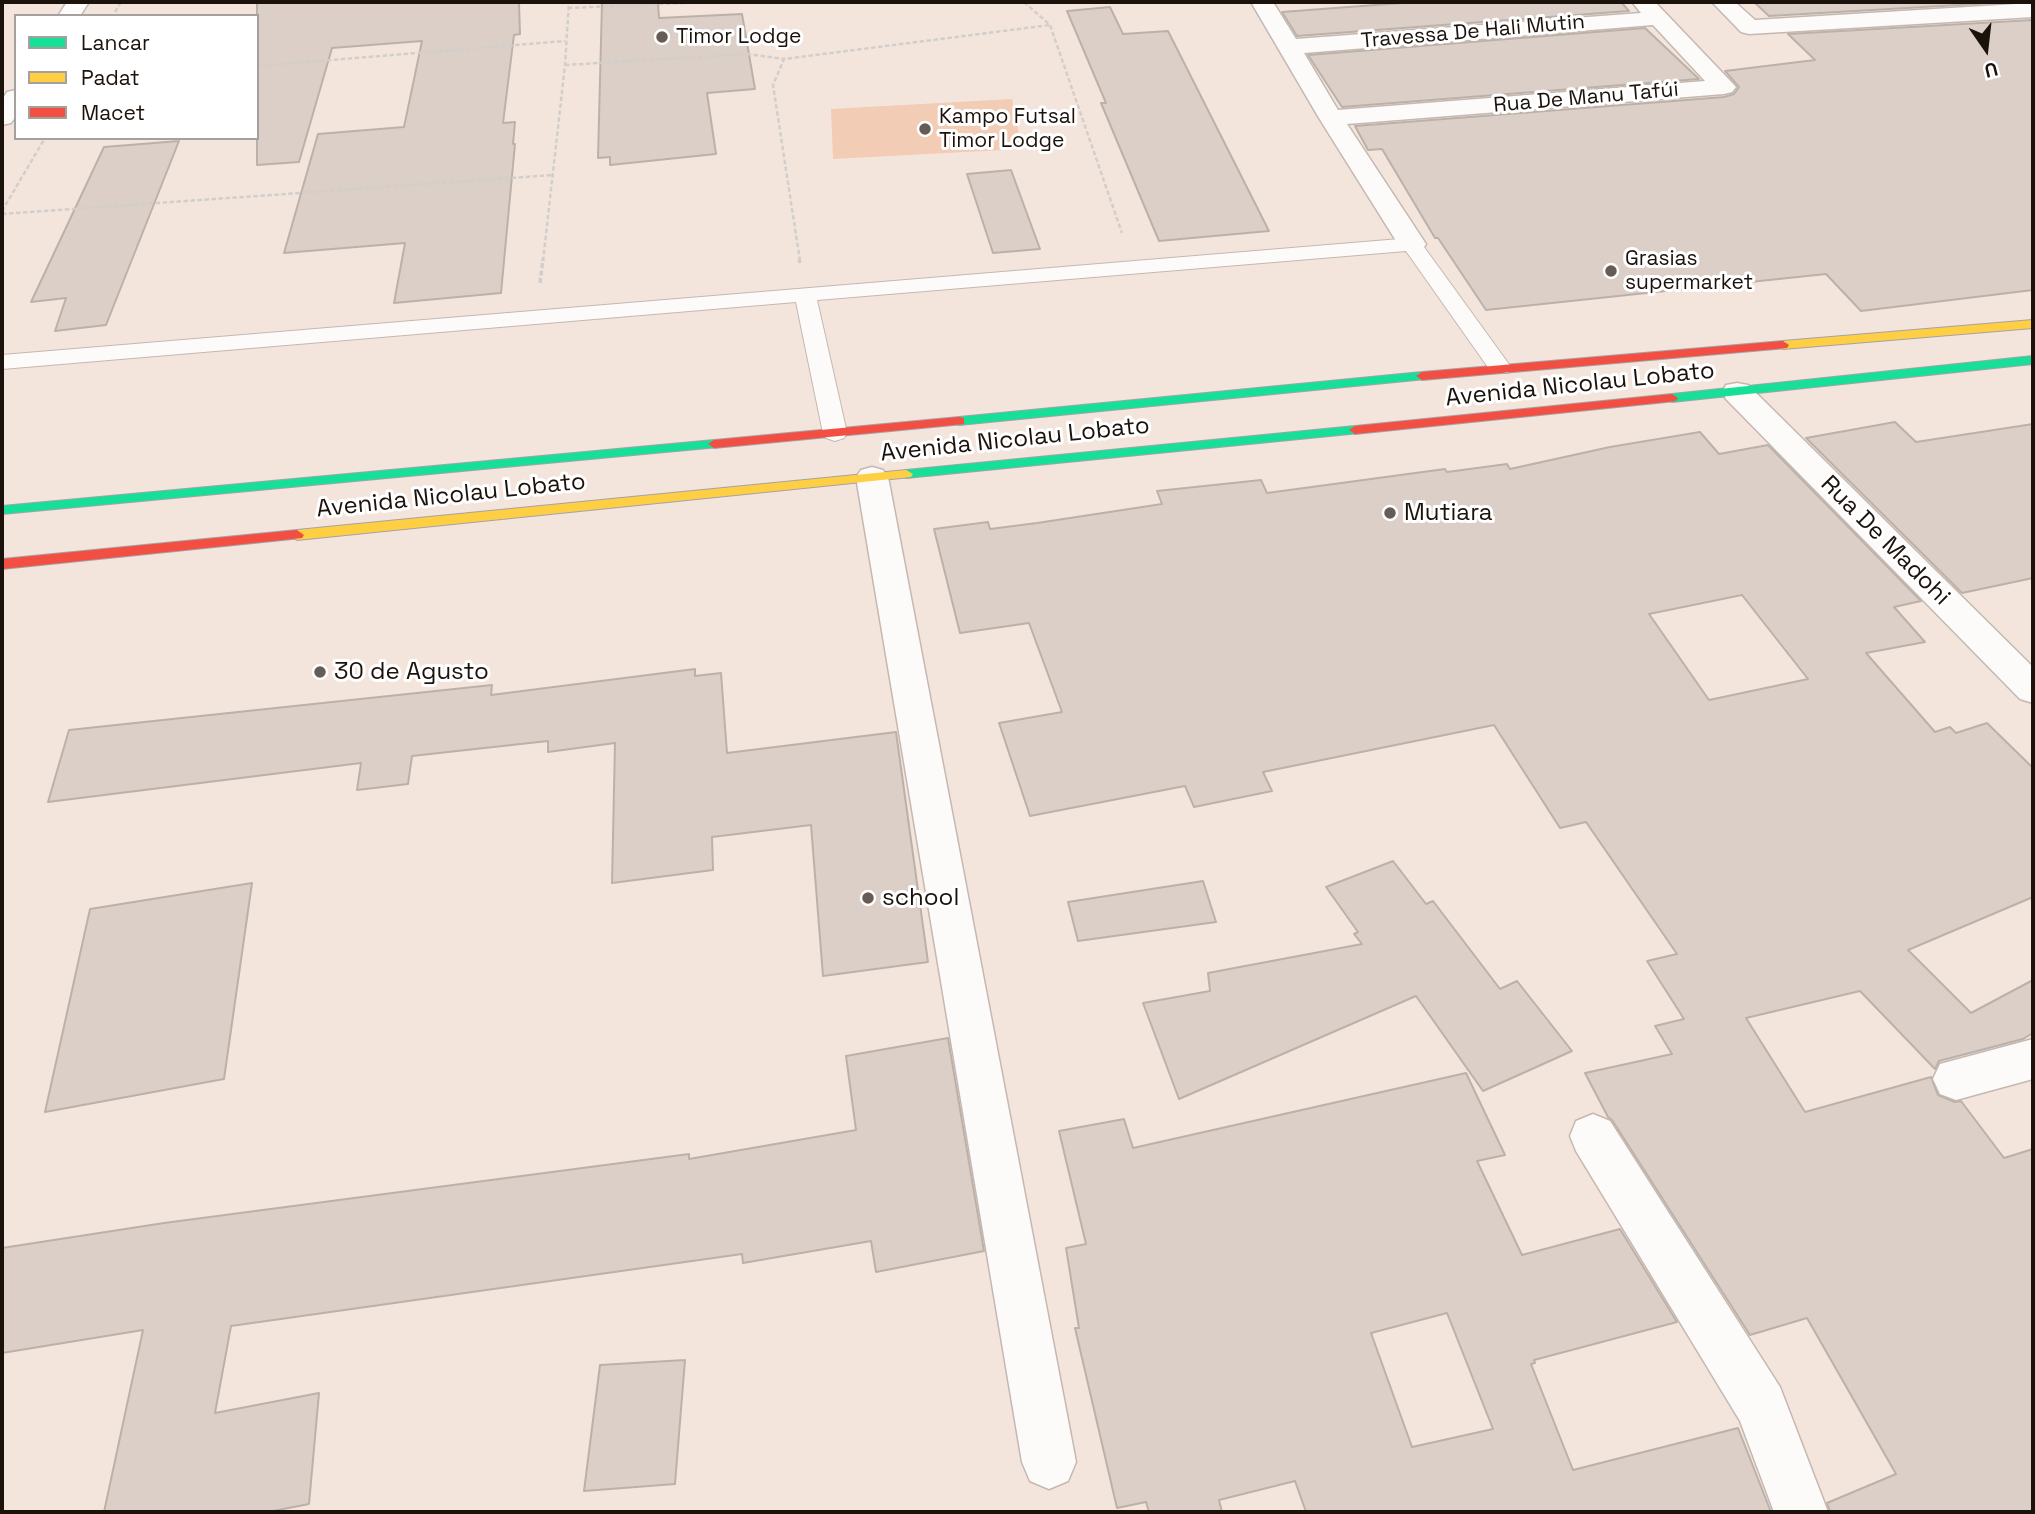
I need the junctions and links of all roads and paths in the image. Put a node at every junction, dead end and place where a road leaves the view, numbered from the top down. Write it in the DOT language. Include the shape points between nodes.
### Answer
graph roads {
  1 [pos="569,2"];
  2 [pos="706,2"];
  3 [pos="1024,2"];
  4 [pos="1262,2"];
  5 [pos="1723,2"];
  6 [pos="2028,2"];
  7 [pos="568,8"];
  8 [pos="2033,8"];
  9 [pos="1651,10"];
  10 [pos="1049,25"];
  11 [pos="565,41"];
  12 [pos="1288,47"];
  13 [pos="783,59"];
  14 [pos="565,65"];
  15 [pos="259,66"];
  16 [pos="14,100"];
  17 [pos="2,118"];
  18 [pos="1331,118"];
  19 [pos="44,140"];
  20 [pos="553,174"];
  21 [pos="2,213"];
  22 [pos="1412,244"];
  23 [pos="1134,268"];
  24 [pos="805,295"];
  25 [pos="536,318"];
  26 [pos="2033,324"];
  27 [pos="2033,360"];
  28 [pos="2,362"];
  29 [pos="1500,368"];
  30 [pos="1737,392"];
  31 [pos="835,433"];
  32 [pos="872,477"];
  33 [pos="2,510"];
  34 [pos="2,564"];
  35 [pos="2033,689"];
  36 [pos="2033,1059"];
  37 [pos="1956,1079"];
  38 [pos="1594,1136"];
  39 [pos="1049,1462"];
  40 [pos="1801,1512"];
  1 -- 7 [label="path"];
  2 -- 7 [label="path"];
  3 -- 10 [label="path"];
  4 -- 12 [label="street"];
  5 -- 8 [label="street" via="1749,27"];
  6 -- 8 [label="street"];
  7 -- 11 [label="path"];
  9 -- 12 [label="street, Travessa De Hali Mutin"];
  9 -- 18 [label="street, Rua De Manu Tafúi" via="1724,87"];
  10 -- 13 [label="path"];
  10 -- 23 [label="path"];
  11 -- 14 [label="path"];
  11 -- 15 [label="path"];
  12 -- 18 [label="street"];
  13 -- 14 [label="path" via="748,54"];
  13 -- 24 [label="path" via="773,85"];
  14 -- 20 [label="path"];
  16 -- 17 [label="street"];
  18 -- 22 [label="street"];
  19 -- 21 [label="path"];
  20 -- 21 [label="path"];
  20 -- 25 [label="path"];
  22 -- 23 [label="lane"];
  22 -- 29 [label="lane"];
  23 -- 24 [label="lane"];
  24 -- 25 [label="lane"];
  24 -- 31 [label="lane"];
  25 -- 28 [label="lane"];
  26 -- 29 [label="main road, Avenida Nicolau Lobato"];
  27 -- 30 [label="main road, Avenida Nicolau Lobato"];
  29 -- 31 [label="main road, Avenida Nicolau Lobato"];
  30 -- 32 [label="main road, Avenida Nicolau Lobato"];
  30 -- 35 [label="street, Rua De Madohi"];
  31 -- 33 [label="main road, Avenida Nicolau Lobato"];
  32 -- 34 [label="main road, Avenida Nicolau Lobato"];
  32 -- 39 [label="street"];
  36 -- 37 [label="street"];
  38 -- 40 [label="street" via="1761,1406"];
}
